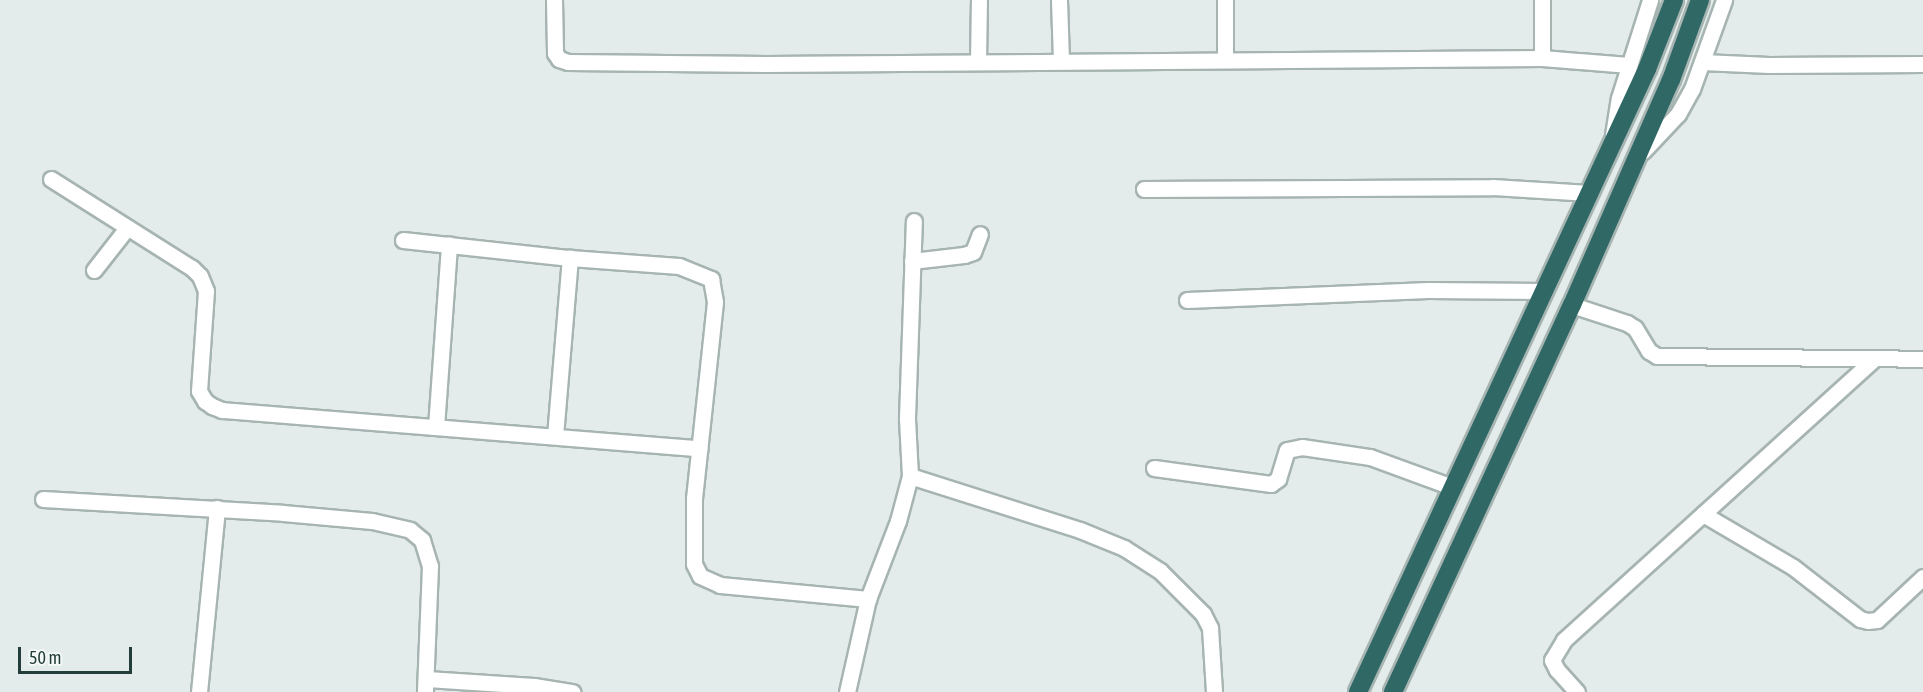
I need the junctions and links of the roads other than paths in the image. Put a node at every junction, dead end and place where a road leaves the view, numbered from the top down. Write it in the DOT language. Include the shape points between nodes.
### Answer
graph roads {
  1 [pos="554,0"];
  2 [pos="979,0"];
  3 [pos="1059,0"];
  4 [pos="1225,0"];
  5 [pos="1542,0"];
  6 [pos="1650,0"];
  7 [pos="1674,0"];
  8 [pos="1700,0"];
  9 [pos="1724,0"];
  10 [pos="1542,58"];
  11 [pos="1225,59"];
  12 [pos="1061,61"];
  13 [pos="978,62"];
  14 [pos="1702,62"];
  15 [pos="1923,64"];
  16 [pos="1629,65"];
  17 [pos="1611,147"];
  18 [pos="1636,158"];
  19 [pos="51,179"];
  20 [pos="1144,189"];
  21 [pos="1589,193"];
  22 [pos="914,221"];
  23 [pos="126,229"];
  24 [pos="980,234"];
  25 [pos="403,240"];
  26 [pos="449,244"];
  27 [pos="570,258"];
  28 [pos="912,261"];
  29 [pos="94,270"];
  30 [pos="1543,291"];
  31 [pos="1187,300"];
  32 [pos="1572,305"];
  33 [pos="1874,359"];
  34 [pos="1923,359"];
  35 [pos="436,427"];
  36 [pos="555,436"];
  37 [pos="699,448"];
  38 [pos="1154,468"];
  39 [pos="910,476"];
  40 [pos="1452,487"];
  41 [pos="43,499"];
  42 [pos="217,508"];
  43 [pos="1703,514"];
  44 [pos="1923,577"];
  45 [pos="868,599"];
  46 [pos="426,685"];
  47 [pos="199,692"];
  48 [pos="573,692"];
  49 [pos="847,692"];
  50 [pos="1214,692"];
  51 [pos="1358,692"];
  52 [pos="1393,692"];
  53 [pos="1577,692"];
  1 -- 13 [label="street" via="555,53 568,62"];
  2 -- 13 [label="street"];
  3 -- 12 [label="street"];
  4 -- 11 [label="street"];
  5 -- 10 [label="street"];
  6 -- 16 [label="street"];
  7 -- 17 [label="highway"];
  8 -- 18 [label="highway" via="1685,47"];
  9 -- 14 [label="street"];
  10 -- 11 [label="street"];
  10 -- 16 [label="street"];
  11 -- 12 [label="street"];
  12 -- 13 [label="street"];
  14 -- 15 [label="street"];
  14 -- 18 [label="street" via="1678,114"];
  16 -- 17 [label="street" via="1618,98"];
  17 -- 21 [label="highway"];
  18 -- 32 [label="highway"];
  19 -- 23 [label="street"];
  20 -- 21 [label="street" via="1493,187"];
  21 -- 30 [label="highway"];
  22 -- 28 [label="street"];
  23 -- 29 [label="street"];
  23 -- 35 [label="street" via="192,268 204,283 199,391 205,401 222,410"];
  24 -- 28 [label="street" via="973,252"];
  25 -- 26 [label="street"];
  26 -- 27 [label="street"];
  26 -- 35 [label="street"];
  27 -- 36 [label="street"];
  27 -- 37 [label="street" via="679,266 711,279 715,302"];
  28 -- 39 [label="street" via="907,418"];
  30 -- 31 [label="street" via="1428,290"];
  30 -- 40 [label="highway"];
  32 -- 33 [label="street" via="1627,322 1657,356"];
  32 -- 52 [label="highway"];
  33 -- 34 [label="street"];
  33 -- 43 [label="street"];
  35 -- 36 [label="street"];
  36 -- 37 [label="street"];
  37 -- 45 [label="street" via="693,541 694,564 700,576 720,585"];
  38 -- 40 [label="street" via="1271,484 1278,478 1287,450 1302,447 1370,457"];
  39 -- 45 [label="street" via="898,522"];
  39 -- 50 [label="street" via="1080,530 1124,548 1160,571 1203,614 1210,628"];
  40 -- 51 [label="highway"];
  41 -- 42 [label="street"];
  42 -- 46 [label="street" via="372,522 410,530 422,540 430,566"];
  42 -- 47 [label="street"];
  43 -- 44 [label="street" via="1793,567 1860,619 1877,620"];
  43 -- 53 [label="street" via="1555,651 1552,660 1557,670"];
  45 -- 49 [label="street"];
  46 -- 48 [label="street" via="534,686"];
}
